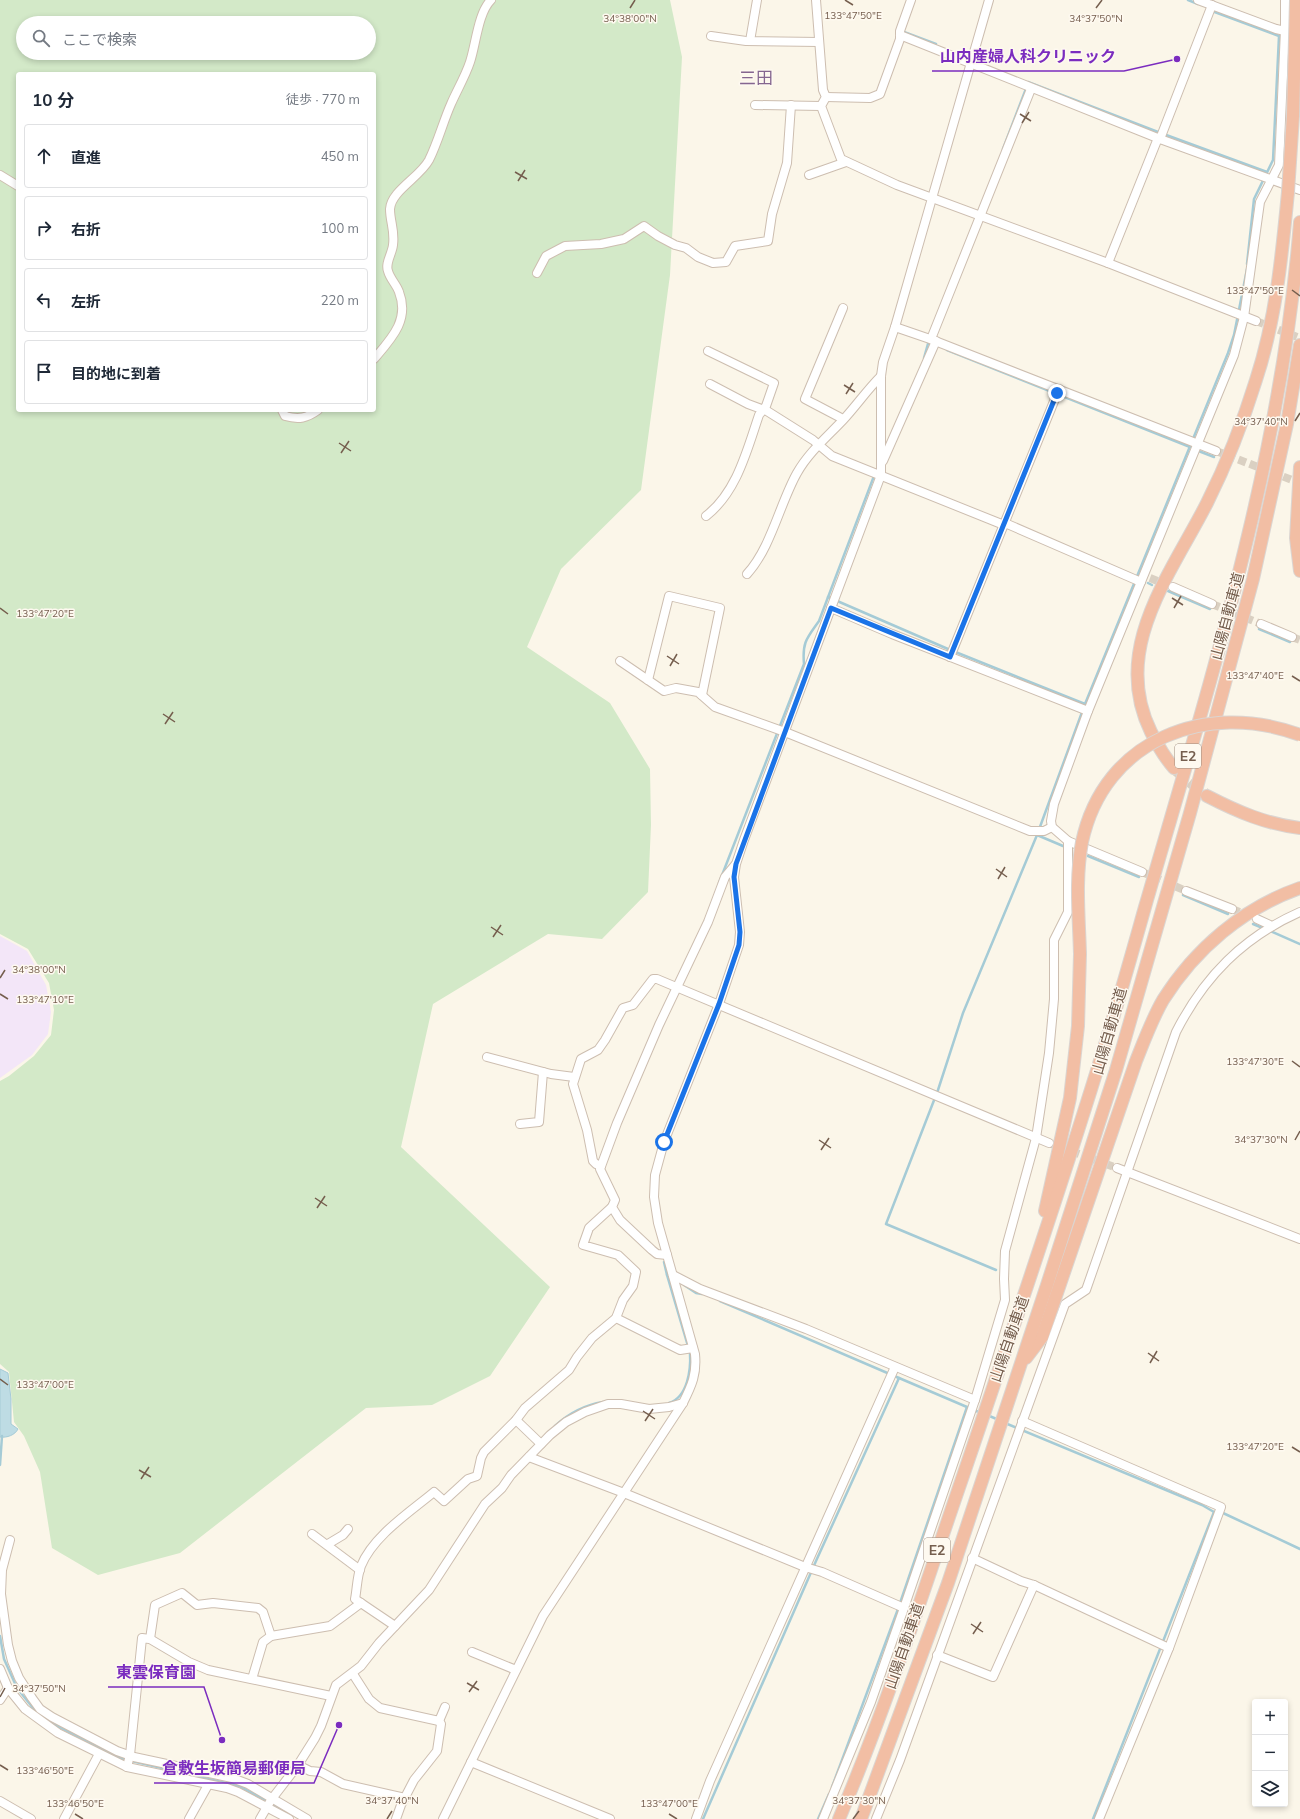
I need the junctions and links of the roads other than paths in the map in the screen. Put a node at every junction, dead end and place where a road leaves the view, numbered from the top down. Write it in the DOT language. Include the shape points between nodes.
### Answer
graph roads {
  1 [pos="491,0"];
  2 [pos="757,0"];
  3 [pos="816,0"];
  4 [pos="911,0"];
  5 [pos="989,0"];
  6 [pos="1198,0"];
  7 [pos="1285,0"];
  8 [pos="1296,0"];
  9 [pos="1210,6"];
  10 [pos="1285,30"];
  11 [pos="900,35"];
  12 [pos="711,36"];
  13 [pos="1300,36"];
  14 [pos="750,41"];
  15 [pos="819,42"];
  16 [pos="972,63"];
  17 [pos="1028,88"];
  18 [pos="826,97"];
  19 [pos="755,105"];
  20 [pos="790,105"];
  21 [pos="821,106"];
  22 [pos="1160,136"];
  23 [pos="846,162"];
  24 [pos="0,175"];
  25 [pos="809,175"];
  26 [pos="1268,177"];
  27 [pos="16,185"];
  28 [pos="1294,191"];
  29 [pos="933,198"];
  30 [pos="978,215"];
  31 [pos="1300,222"];
  32 [pos="1108,263"];
  33 [pos="536,273"];
  34 [pos="843,308"];
  35 [pos="1240,315"];
  36 [pos="1256,321"];
  37 [pos="895,327"];
  38 [pos="931,339"];
  39 [pos="1300,345"];
  40 [pos="708,351"];
  41 [pos="376,355"];
  42 [pos="881,376"];
  43 [pos="710,384"];
  44 [pos="1057,393"];
  45 [pos="764,410"];
  46 [pos="283,412"];
  47 [pos="314,412"];
  48 [pos="843,419"];
  49 [pos="818,445"];
  50 [pos="1195,446"];
  51 [pos="1216,451"];
  52 [pos="882,462"];
  53 [pos="1300,467"];
  54 [pos="881,475"];
  55 [pos="706,516"];
  56 [pos="1005,524"];
  57 [pos="1300,571"];
  58 [pos="747,574"];
  59 [pos="1141,579"];
  60 [pos="1173,588"];
  61 [pos="833,603"];
  62 [pos="1212,604"];
  63 [pos="1260,624"];
  64 [pos="1292,637"];
  65 [pos="952,653"];
  66 [pos="620,661"];
  67 [pos="648,680"];
  68 [pos="702,695"];
  69 [pos="1084,710"];
  70 [pos="781,730"];
  71 [pos="1300,735"];
  72 [pos="1174,768"];
  73 [pos="1207,796"];
  74 [pos="1052,827"];
  75 [pos="1300,828"];
  76 [pos="1068,841"];
  77 [pos="736,864"];
  78 [pos="1142,872"];
  79 [pos="1300,888"];
  80 [pos="1186,891"];
  81 [pos="1232,909"];
  82 [pos="1300,912"];
  83 [pos="1257,919"];
  84 [pos="1268,928"];
  85 [pos="677,986"];
  86 [pos="719,1004"];
  87 [pos="487,1057"];
  88 [pos="543,1072"];
  89 [pos="574,1077"];
  90 [pos="520,1124"];
  91 [pos="1036,1138"];
  92 [pos="1049,1143"];
  93 [pos="599,1165"];
  94 [pos="1116,1168"];
  95 [pos="1127,1172"];
  96 [pos="613,1205"];
  97 [pos="1300,1239"];
  98 [pos="667,1254"];
  99 [pos="673,1276"];
  100 [pos="1030,1279"];
  101 [pos="1053,1287"];
  102 [pos="616,1318"];
  103 [pos="690,1349"];
  104 [pos="893,1372"];
  105 [pos="974,1402"];
  106 [pos="683,1403"];
  107 [pos="516,1420"];
  108 [pos="1021,1423"];
  109 [pos="539,1442"];
  110 [pos="529,1457"];
  111 [pos="624,1493"];
  112 [pos="348,1529"];
  113 [pos="312,1534"];
  114 [pos="10,1540"];
  115 [pos="328,1544"];
  116 [pos="972,1558"];
  117 [pos="810,1569"];
  118 [pos="1,1570"];
  119 [pos="360,1570"];
  120 [pos="1034,1585"];
  121 [pos="361,1603"];
  122 [pos="900,1606"];
  123 [pos="393,1624"];
  124 [pos="271,1636"];
  125 [pos="150,1639"];
  126 [pos="1164,1646"];
  127 [pos="472,1652"];
  128 [pos="937,1655"];
  129 [pos="0,1669"];
  130 [pos="516,1670"];
  131 [pos="353,1674"];
  132 [pos="252,1680"];
  133 [pos="8,1688"];
  134 [pos="328,1696"];
  135 [pos="0,1700"];
  136 [pos="445,1706"];
  137 [pos="439,1721"];
  138 [pos="99,1754"];
  139 [pos="128,1761"];
  140 [pos="471,1762"];
  141 [pos="298,1765"];
  142 [pos="208,1785"];
  143 [pos="405,1798"];
  144 [pos="0,1801"];
  145 [pos="270,1802"];
  146 [pos="31,1819"];
  147 [pos="64,1819"];
  148 [pos="189,1819"];
  149 [pos="260,1819"];
  150 [pos="289,1819"];
  151 [pos="307,1819"];
  152 [pos="396,1819"];
  153 [pos="443,1819"];
  154 [pos="610,1819"];
  155 [pos="696,1819"];
  156 [pos="823,1819"];
  157 [pos="839,1819"];
  158 [pos="861,1819"];
  159 [pos="876,1819"];
  160 [pos="1099,1819"];
  1 -- 41 [label="street" via="483,13 470,62 450,104 428,162 392,201 390,210 395,234 387,271 399,290 404,311 396,330"];
  2 -- 14 [label="street"];
  3 -- 15 [label="street"];
  4 -- 11 [label="street"];
  5 -- 16 [label="street"];
  6 -- 9 [label="street"];
  7 -- 10 [label="street"];
  8 -- 28 [label="highway, bridge"];
  9 -- 10 [label="street"];
  9 -- 22 [label="street"];
  10 -- 13 [label="street"];
  10 -- 26 [label="street" via="1279,165"];
  11 -- 16 [label="street"];
  11 -- 18 [label="street" via="883,89 876,97"];
  12 -- 14 [label="street"];
  14 -- 15 [label="street"];
  15 -- 18 [label="street"];
  16 -- 17 [label="street"];
  16 -- 29 [label="street"];
  17 -- 22 [label="street"];
  17 -- 30 [label="street"];
  18 -- 21 [label="street"];
  19 -- 20 [label="street"];
  20 -- 21 [label="street"];
  20 -- 33 [label="street" via="787,162 772,214 768,241 735,246 726,262 713,263 658,236 644,226 624,239 601,244 565,246 546,256"];
  21 -- 23 [label="street" via="841,159"];
  22 -- 26 [label="street"];
  22 -- 32 [label="street"];
  23 -- 25 [label="street"];
  23 -- 29 [label="street"];
  24 -- 27 [label="street"];
  26 -- 28 [label="street"];
  26 -- 35 [label="street" via="1260,202"];
  28 -- 72 [label="highway" via="1277,292 1257,379 1230,454 1149,612 1140,643 1137,671 1144,716"];
  29 -- 30 [label="street"];
  29 -- 37 [label="street"];
  30 -- 32 [label="street"];
  30 -- 38 [label="street"];
  31 -- 100 [label="highway, 山陽自動車道 / E2" via="1277,393 1248,534 1100,1064"];
  32 -- 35 [label="street"];
  34 -- 48 [label="street" via="805,399"];
  35 -- 36 [label="street"];
  35 -- 50 [label="street" via="1234,355"];
  37 -- 38 [label="street"];
  37 -- 42 [label="street"];
  38 -- 44 [label="street"];
  38 -- 52 [label="street"];
  39 -- 101 [label="highway, 山陽自動車道 / E2" via="1287,424 1253,579 1190,813"];
  40 -- 45 [label="street" via="774,383"];
  42 -- 48 [label="street"];
  42 -- 52 [label="street"];
  43 -- 45 [label="street"];
  44 -- 50 [label="street"];
  44 -- 56 [label="street"];
  45 -- 49 [label="street"];
  45 -- 55 [label="street" via="759,415 733,484 718,507"];
  46 -- 47 [label="street" via="285,416 304,418"];
  48 -- 49 [label="street"];
  49 -- 54 [label="street" via="832,456"];
  49 -- 58 [label="street" via="797,473 772,531"];
  50 -- 51 [label="street"];
  50 -- 59 [label="street"];
  52 -- 54 [label="street"];
  53 -- 57 [label="highway" via="1296,538"];
  54 -- 56 [label="street"];
  54 -- 61 [label="street"];
  56 -- 59 [label="street"];
  56 -- 65 [label="street"];
  59 -- 69 [label="street"];
  60 -- 62 [label="street"];
  61 -- 65 [label="street"];
  61 -- 70 [label="street"];
  63 -- 64 [label="street"];
  65 -- 69 [label="street"];
  66 -- 67 [label="street"];
  67 -- 68 [label="street" via="664,691 676,688"];
  67 -- 68 [label="street" via="669,596 720,608"];
  68 -- 70 [label="street" via="715,707"];
  69 -- 74 [label="street" via="1054,804"];
  70 -- 74 [label="street" via="1030,831 1044,831"];
  70 -- 77 [label="street"];
  71 -- 100 [label="highway, bridge" via="1280,728 1219,722 1200,724 1165,736 1146,747 1119,771 1106,787 1092,812 1083,841 1077,876 1080,954 1078,1026 1070,1098"];
  73 -- 75 [label="highway" via="1264,822"];
  74 -- 76 [label="street"];
  76 -- 78 [label="street"];
  76 -- 91 [label="street" via="1068,912 1054,940 1054,999 1050,1053"];
  77 -- 85 [label="street" via="725,877 708,922"];
  77 -- 86 [label="street" via="734,877 739,945"];
  79 -- 101 [label="highway" via="1256,908 1225,929 1200,952 1162,1001 1136,1061"];
  80 -- 81 [label="street"];
  82 -- 84 [label="street"];
  83 -- 84 [label="street"];
  84 -- 95 [label="street" via="1221,965 1184,1016 1170,1046"];
  85 -- 86 [label="street"];
  85 -- 89 [label="street" via="653,979 633,1005 623,1008 598,1050 581,1059"];
  85 -- 93 [label="street"];
  86 -- 91 [label="street"];
  86 -- 98 [label="street" via="658,1160 654,1197"];
  87 -- 88 [label="street"];
  88 -- 89 [label="street"];
  88 -- 90 [label="street" via="539,1122"];
  89 -- 93 [label="street" via="573,1084 593,1161"];
  91 -- 92 [label="street"];
  91 -- 105 [label="street" via="1005,1251 1005,1300"];
  93 -- 96 [label="street" via="615,1200"];
  94 -- 95 [label="street"];
  95 -- 97 [label="street"];
  95 -- 108 [label="street" via="1086,1290 1065,1304"];
  96 -- 98 [label="street" via="620,1220 652,1250 657,1254"];
  96 -- 102 [label="street" via="589,1228 583,1245 618,1255 636,1272 633,1286 623,1300"];
  98 -- 99 [label="street"];
  99 -- 103 [label="street"];
  99 -- 104 [label="street" via="700,1289 806,1329"];
  100 -- 157 [label="highway, 山陽自動車道 / E2" via="892,1680"];
  101 -- 158 [label="highway, 山陽自動車道 / E2" via="1020,1367 948,1583"];
  102 -- 103 [label="street" via="680,1350"];
  102 -- 107 [label="street" via="592,1338 569,1370 525,1408"];
  103 -- 106 [label="street" via="696,1369"];
  104 -- 105 [label="street"];
  104 -- 117 [label="street"];
  105 -- 122 [label="street"];
  106 -- 109 [label="street" via="649,1409 608,1404 566,1422"];
  106 -- 111 [label="street"];
  107 -- 109 [label="street"];
  107 -- 119 [label="street" via="484,1452 477,1476 468,1479 444,1502 434,1492 384,1534 368,1553"];
  108 -- 116 [label="street"];
  108 -- 126 [label="street" via="1220,1507"];
  109 -- 110 [label="street"];
  110 -- 111 [label="street"];
  110 -- 123 [label="street" via="485,1504 429,1590"];
  111 -- 117 [label="street"];
  111 -- 130 [label="street" via="543,1616"];
  112 -- 115 [label="street"];
  113 -- 115 [label="street"];
  114 -- 118 [label="street"];
  115 -- 119 [label="street"];
  116 -- 120 [label="street"];
  116 -- 128 [label="street"];
  117 -- 122 [label="street"];
  117 -- 155 [label="street" via="710,1781"];
  118 -- 139 [label="street" via="9,1650 19,1678 32,1698 40,1709 52,1717 101,1743"];
  119 -- 121 [label="street" via="355,1599"];
  120 -- 126 [label="street"];
  120 -- 128 [label="street" via="993,1677"];
  121 -- 123 [label="street"];
  121 -- 124 [label="street" via="330,1626"];
  122 -- 156 [label="street" via="870,1702"];
  123 -- 131 [label="street"];
  124 -- 125 [label="street" via="263,1612 258,1608 213,1603 197,1605 182,1593 155,1605"];
  124 -- 132 [label="street" via="263,1642"];
  125 -- 132 [label="street" via="189,1662"];
  125 -- 139 [label="street" via="142,1638"];
  126 -- 160 [label="street"];
  127 -- 130 [label="street"];
  128 -- 159 [label="street"];
  129 -- 133 [label="street"];
  130 -- 140 [label="street"];
  131 -- 134 [label="street" via="336,1685"];
  131 -- 137 [label="street" via="369,1699 380,1708"];
  132 -- 134 [label="street"];
  133 -- 135 [label="street"];
  133 -- 138 [label="street" via="38,1721"];
  134 -- 141 [label="street" via="321,1726"];
  136 -- 137 [label="street"];
  137 -- 143 [label="street" via="441,1724 437,1751 414,1780"];
  138 -- 139 [label="street"];
  138 -- 147 [label="street"];
  139 -- 142 [label="street"];
  139 -- 145 [label="street" via="232,1778 248,1784"];
  140 -- 153 [label="street"];
  140 -- 154 [label="street"];
  141 -- 143 [label="street" via="310,1771 321,1772 343,1784"];
  141 -- 145 [label="street"];
  142 -- 145 [label="street" via="227,1788"];
  142 -- 148 [label="street"];
  143 -- 152 [label="street"];
  144 -- 146 [label="street"];
  145 -- 149 [label="street"];
  145 -- 150 [label="street"];
  145 -- 151 [label="street"];
}
